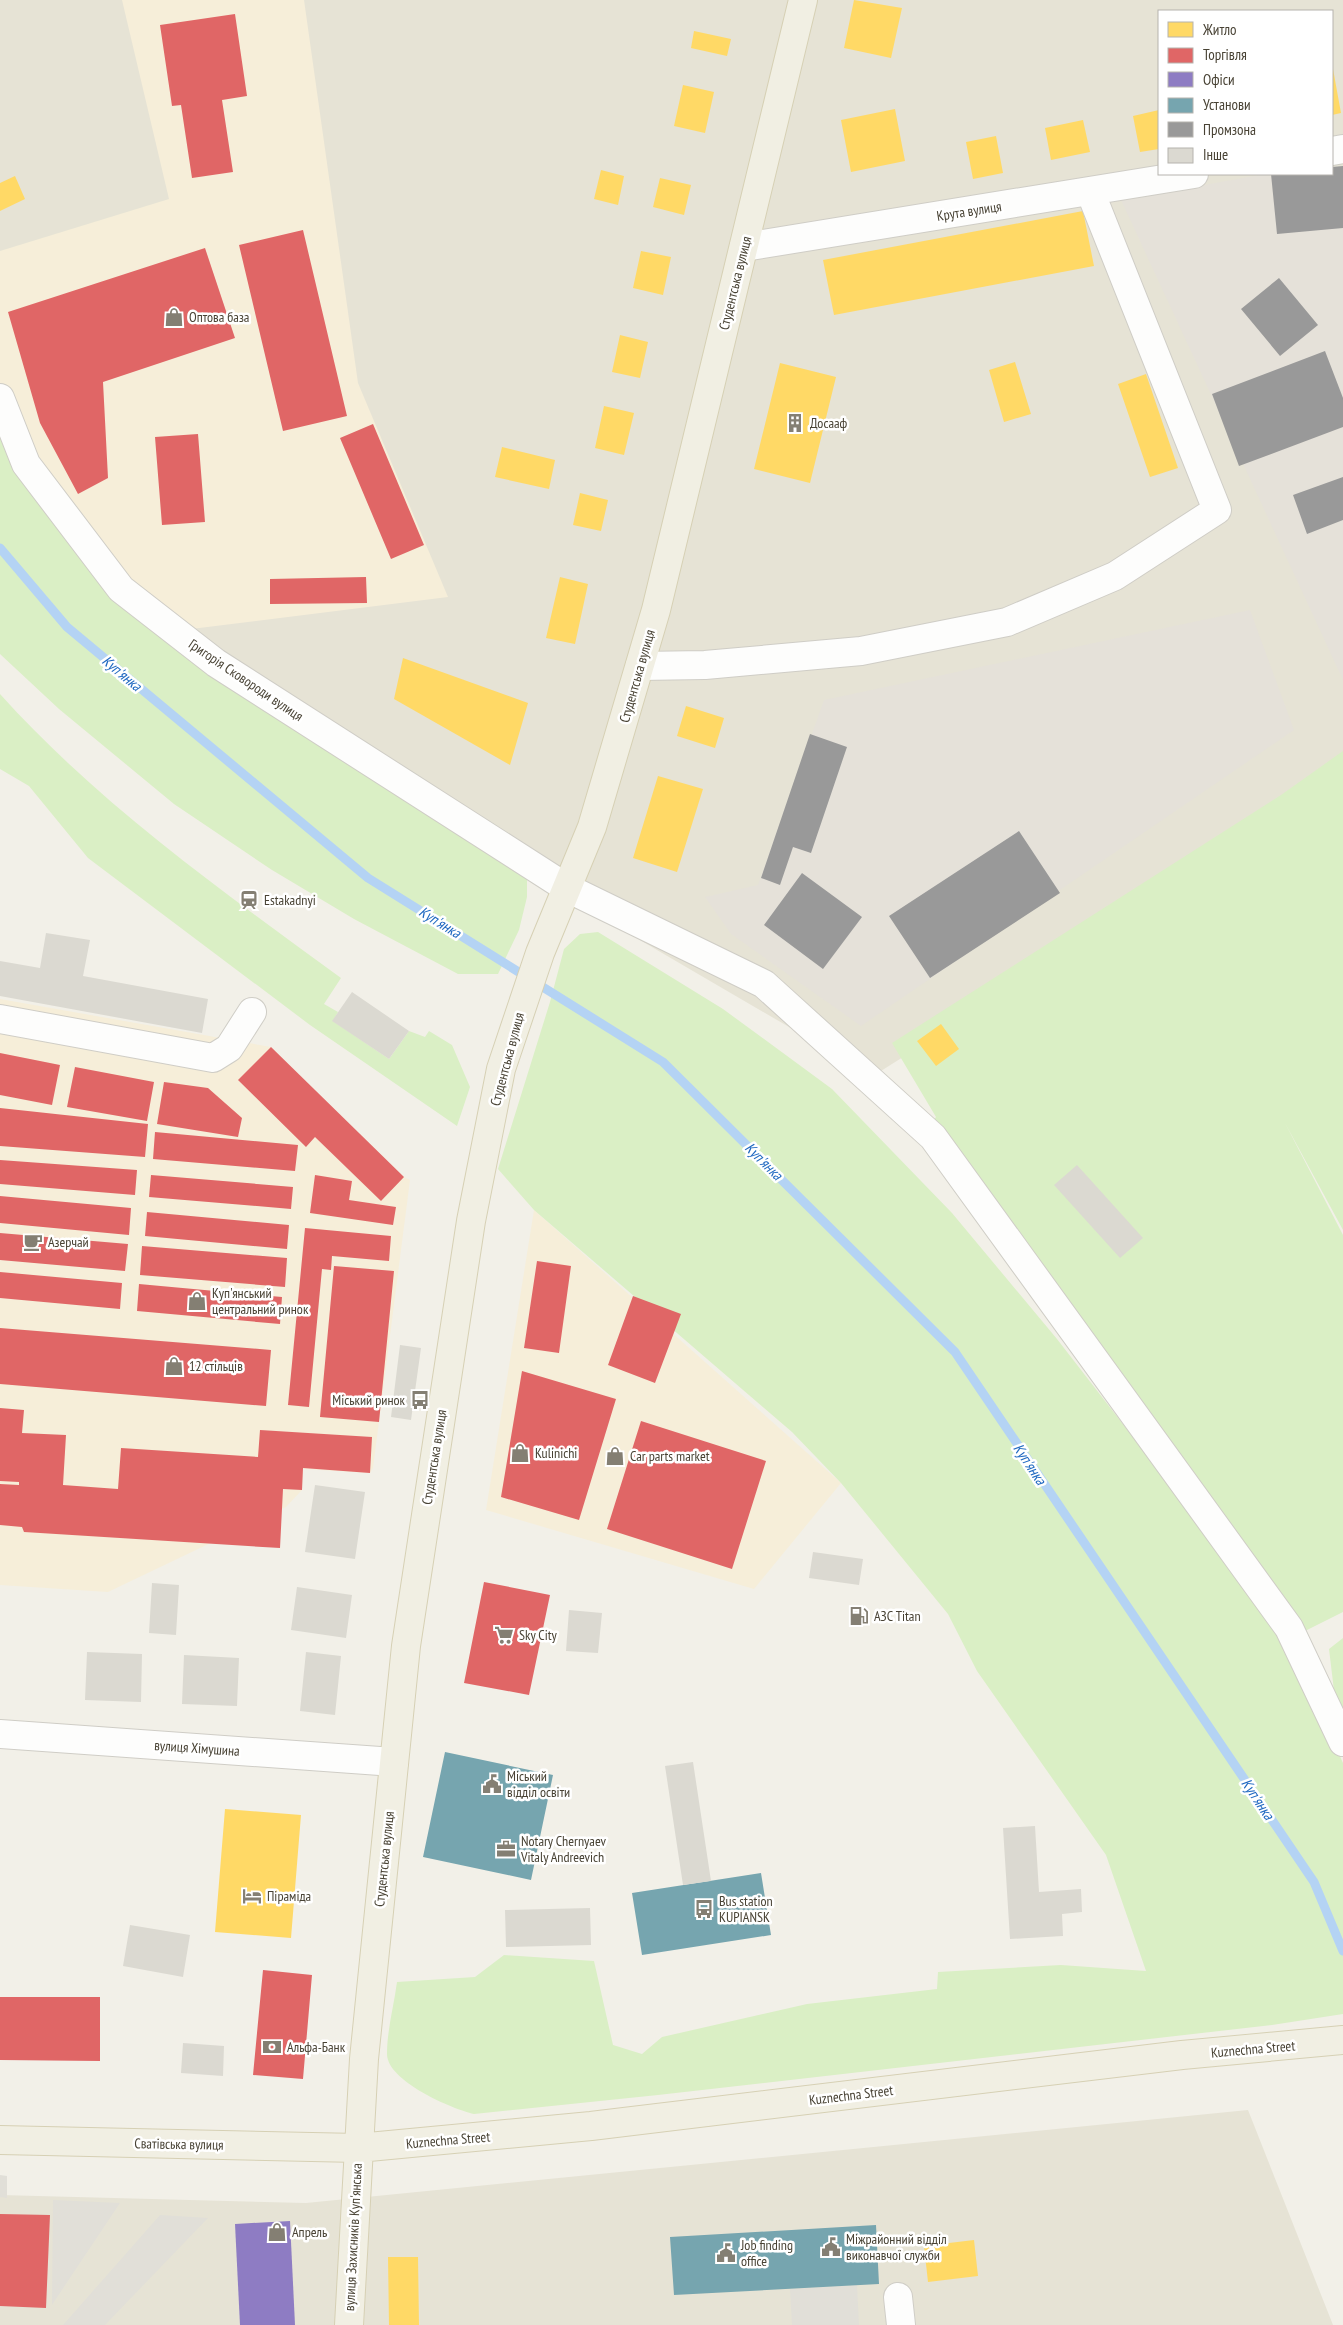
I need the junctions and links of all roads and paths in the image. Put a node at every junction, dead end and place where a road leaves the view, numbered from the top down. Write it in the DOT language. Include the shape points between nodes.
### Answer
graph roads {
  1 [pos="803,0"];
  2 [pos="1188,175"];
  3 [pos="1090,191"];
  4 [pos="744,247"];
  5 [pos="0,398"];
  6 [pos="640,666"];
  7 [pos="567,888"];
  8 [pos="252,1012"];
  9 [pos="0,1019"];
  10 [pos="0,1734"];
  11 [pos="1343,1742"];
  12 [pos="394,1762"];
  13 [pos="1343,2040"];
  14 [pos="0,2140"];
  15 [pos="358,2148"];
  16 [pos="898,2297"];
  17 [pos="349,2325"];
  18 [pos="901,2325"];
  1 -- 4 [label="main road, Студентська вулиця"];
  2 -- 3 [label="street, Крута вулиця"];
  3 -- 4 [label="street, Крута вулиця"];
  3 -- 6 [label="street" via="1217,510 1115,576 1006,622 861,651 705,665"];
  4 -- 6 [label="main road, Студентська вулиця"];
  5 -- 7 [label="street, Григорія Сковороди вулиця" via="26,464 121,589 216,664"];
  6 -- 7 [label="main road, Студентська вулиця" via="592,827"];
  7 -- 11 [label="street, Григорія Сковороди вулиця" via="764,984 933,1137 1289,1628"];
  7 -- 12 [label="main road, Студентська вулиця" via="537,962 501,1069 464,1255 406,1646"];
  8 -- 9 [label="street" via="229,1048 213,1058"];
  10 -- 12 [label="street, вулиця Хімушина"];
  12 -- 15 [label="main road, Студентська вулиця"];
  13 -- 15 [label="main road, Kuznechna Street" via="1182,2055 592,2126"];
  14 -- 15 [label="main road, Сватівська вулиця"];
  15 -- 17 [label="main road, вулиця Захисників Куп'янська"];
  16 -- 18 [label="street"];
}
